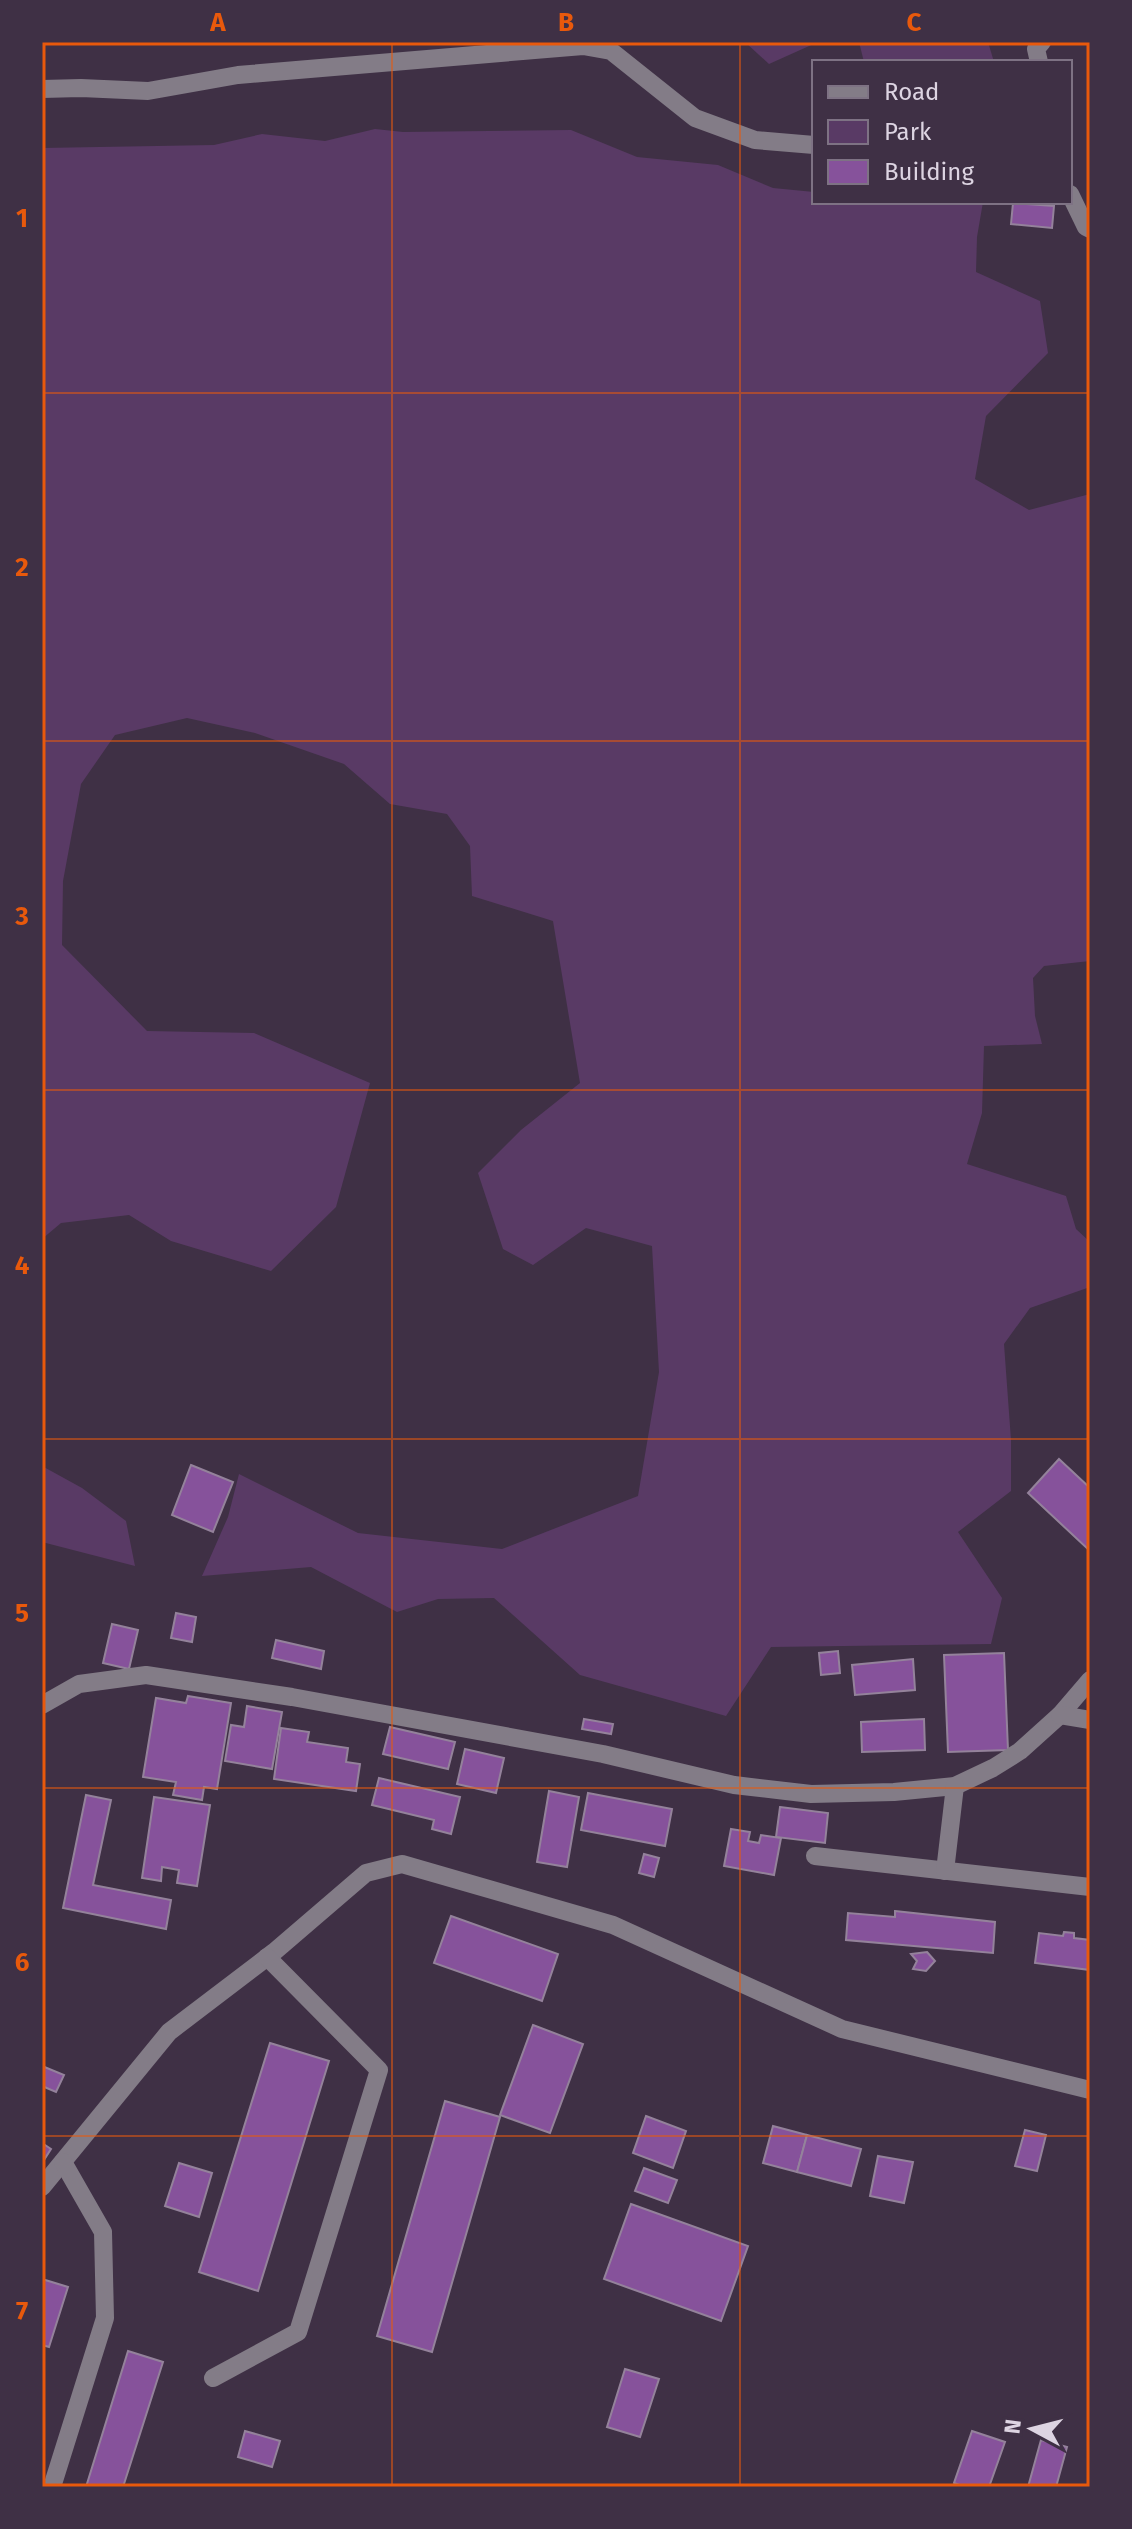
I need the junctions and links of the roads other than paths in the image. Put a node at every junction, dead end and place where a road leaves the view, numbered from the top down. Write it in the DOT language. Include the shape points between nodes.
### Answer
graph roads {
  1 [pos="42,89"];
  2 [pos="812,145"];
  3 [pos="1072,198"];
  4 [pos="1090,229"];
  5 [pos="1090,1680"];
  6 [pos="42,1705"];
  7 [pos="1060,1715"];
  8 [pos="1090,1720"];
  9 [pos="955,1786"];
  10 [pos="815,1856"];
  11 [pos="945,1871"];
  12 [pos="1090,1887"];
  13 [pos="267,1957"];
  14 [pos="1090,2090"];
  15 [pos="63,2162"];
  16 [pos="42,2187"];
  17 [pos="213,2378"];
  18 [pos="52,2487"];
  1 -- 2 [label="street" via="148,91 238,75 583,46 611,51 695,118 755,140"];
  3 -- 4 [label="street"];
  5 -- 7 [label="street"];
  6 -- 9 [label="street" via="79,1684 146,1675 588,1751 734,1785 811,1794"];
  7 -- 8 [label="street"];
  7 -- 9 [label="street" via="1020,1751"];
  9 -- 11 [label="street"];
  10 -- 11 [label="street"];
  11 -- 12 [label="street"];
  13 -- 14 [label="street" via="366,1873 402,1864 613,1925 842,2029"];
  13 -- 15 [label="street" via="169,2032"];
  13 -- 17 [label="street" via="379,2070 298,2332"];
  15 -- 16 [label="street"];
  15 -- 18 [label="street" via="103,2232 105,2318"];
}
